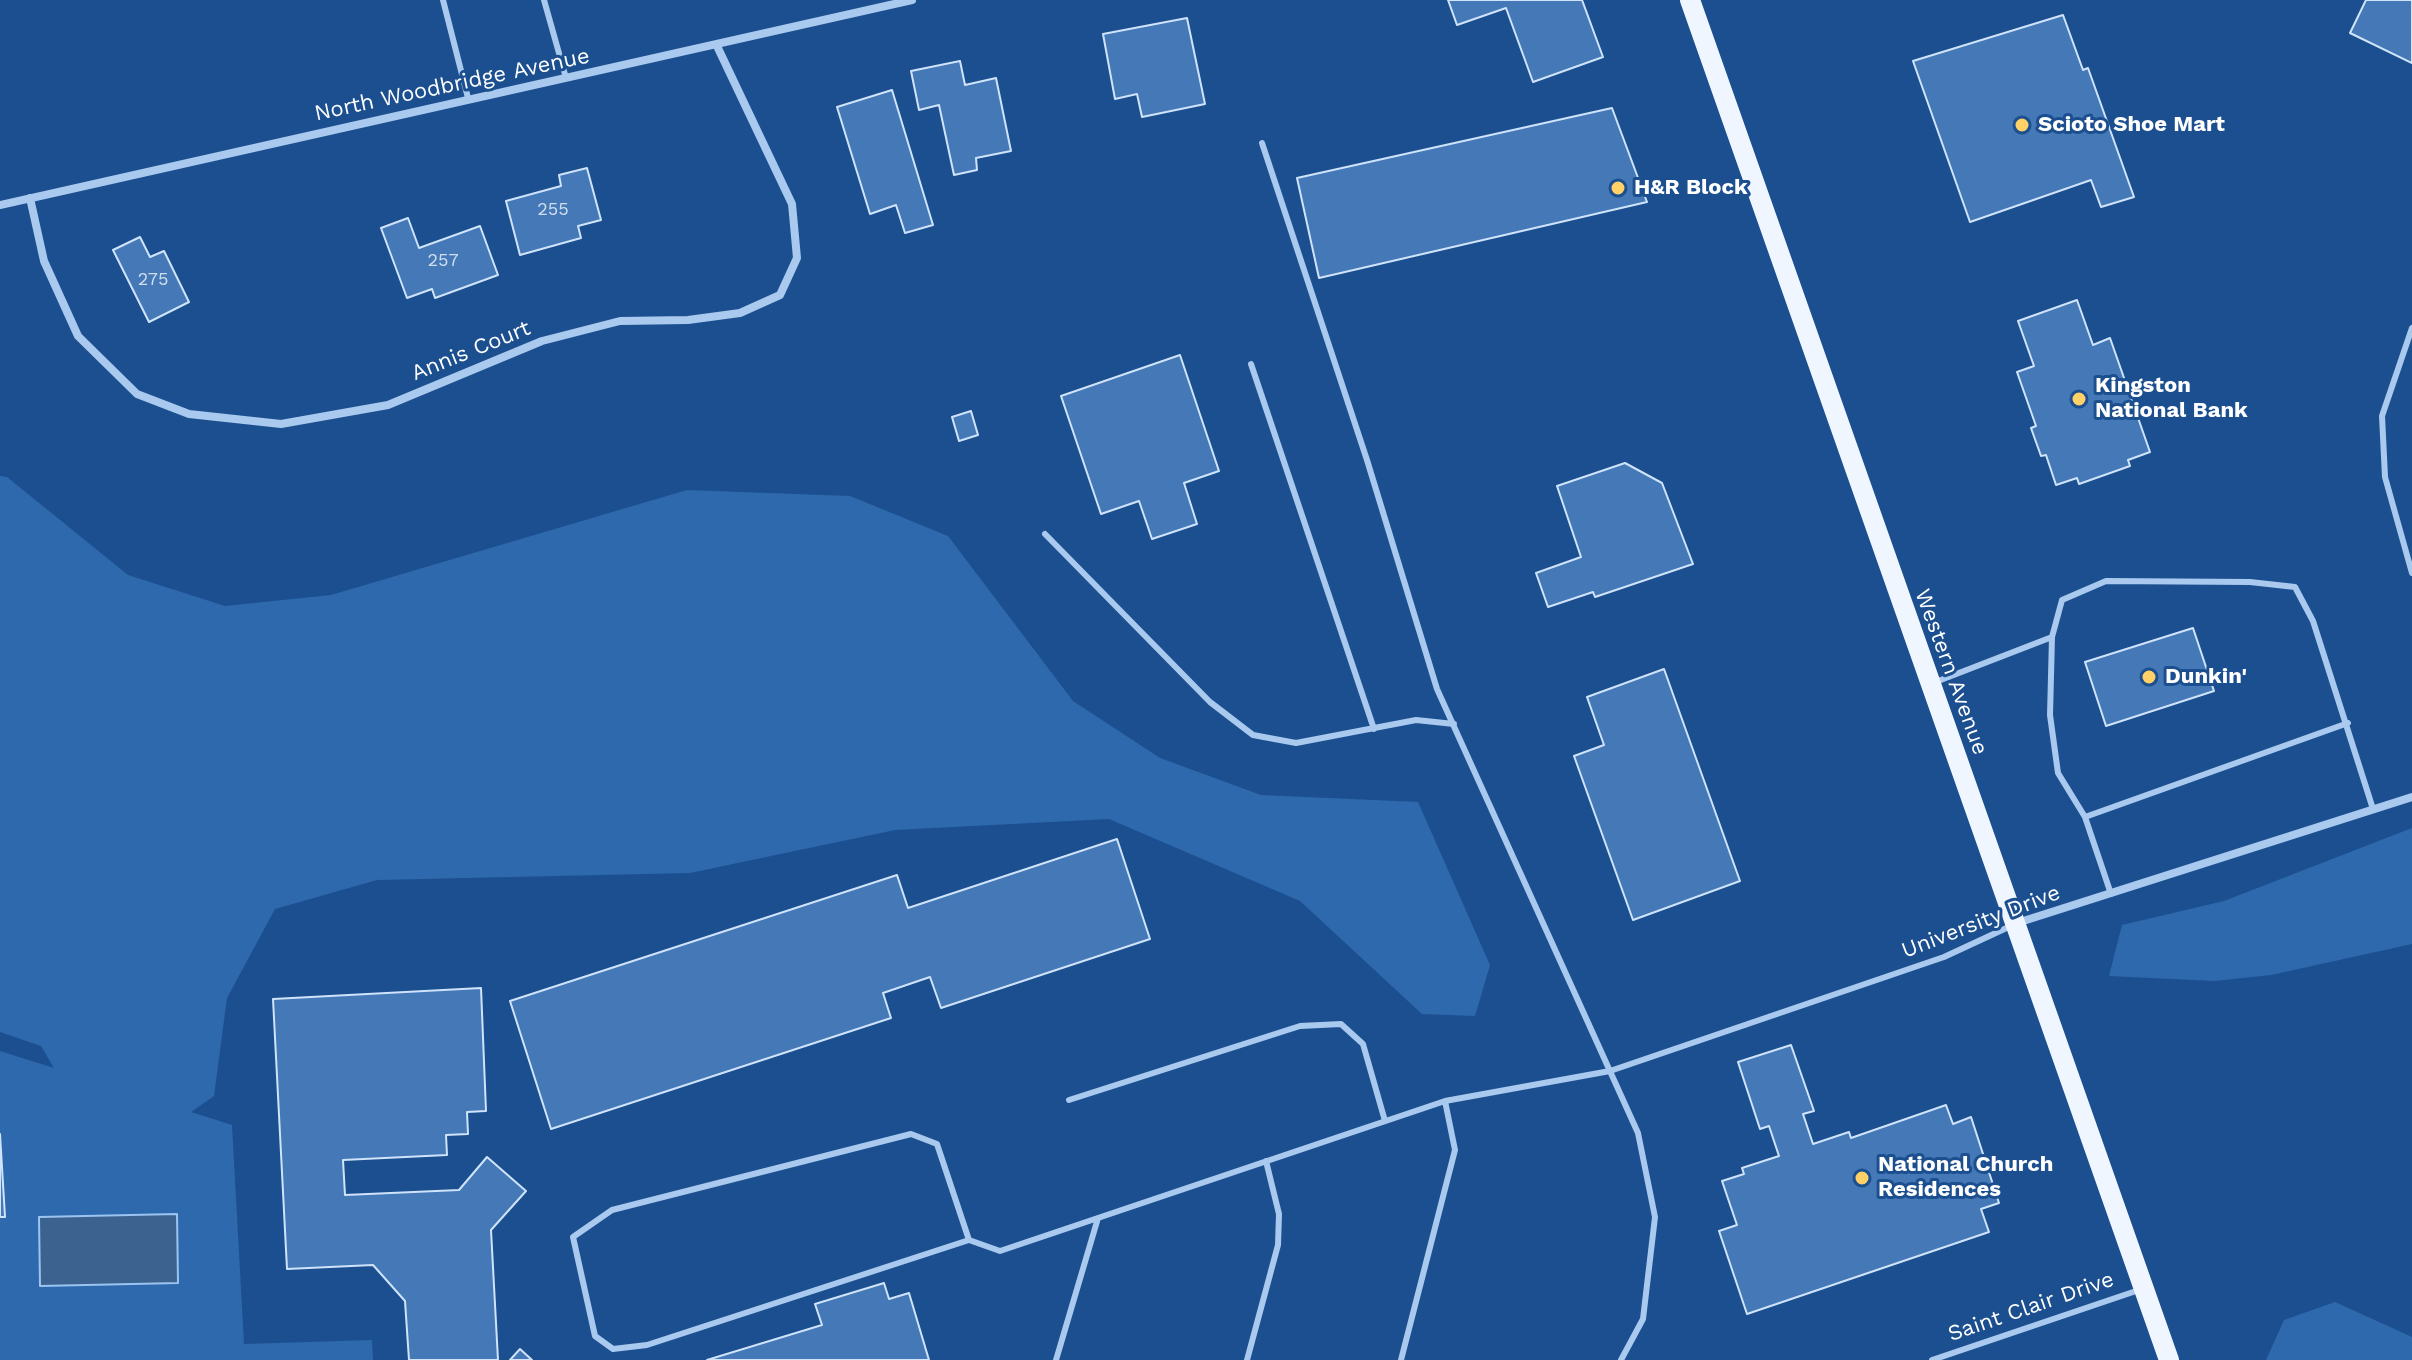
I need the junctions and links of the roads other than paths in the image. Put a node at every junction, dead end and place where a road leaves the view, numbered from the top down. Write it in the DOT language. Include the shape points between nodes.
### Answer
graph roads {
  1 [pos="443,0"];
  2 [pos="544,0"];
  3 [pos="912,0"];
  4 [pos="1690,0"];
  5 [pos="717,46"];
  6 [pos="566,78"];
  7 [pos="468,98"];
  8 [pos="1262,143"];
  9 [pos="30,198"];
  10 [pos="0,205"];
  11 [pos="2412,328"];
  12 [pos="1251,364"];
  13 [pos="1045,534"];
  14 [pos="2412,573"];
  15 [pos="2052,637"];
  16 [pos="1929,685"];
  17 [pos="2348,723"];
  18 [pos="1454,724"];
  19 [pos="1374,729"];
  20 [pos="2412,797"];
  21 [pos="2373,809"];
  22 [pos="2085,817"];
  23 [pos="2111,894"];
  24 [pos="2017,923"];
  25 [pos="1610,1071"];
  26 [pos="1069,1100"];
  27 [pos="1445,1101"];
  28 [pos="1385,1121"];
  29 [pos="1266,1161"];
  30 [pos="1098,1218"];
  31 [pos="969,1240"];
  32 [pos="2142,1288"];
  33 [pos="1056,1360"];
  34 [pos="1247,1360"];
  35 [pos="1401,1360"];
  36 [pos="1621,1360"];
  37 [pos="1932,1360"];
  38 [pos="2169,1360"];
  1 -- 7 [label="lane"];
  2 -- 6 [label="lane"];
  3 -- 5 [label="street, North Woodbridge Avenue"];
  4 -- 16 [label="main road, Western Avenue"];
  5 -- 6 [label="street, North Woodbridge Avenue"];
  5 -- 9 [label="street, Annis Court" via="792,204 797,258 780,295 740,313 620,321 542,341 388,405 281,424 189,414 137,394 78,336 44,261"];
  6 -- 7 [label="street, North Woodbridge Avenue"];
  7 -- 9 [label="street, North Woodbridge Avenue"];
  8 -- 18 [label="lane" via="1437,689"];
  9 -- 10 [label="street, North Woodbridge Avenue"];
  11 -- 14 [label="lane" via="2382,416 2385,477"];
  12 -- 19 [label="lane"];
  13 -- 19 [label="lane" via="1210,702 1253,735 1296,743"];
  15 -- 16 [label="lane"];
  15 -- 17 [label="lane" via="2062,600 2106,581 2295,587 2313,621"];
  15 -- 22 [label="lane" via="2050,715 2058,773"];
  16 -- 24 [label="main road, Western Avenue"];
  17 -- 21 [label="lane"];
  17 -- 22 [label="lane"];
  18 -- 19 [label="lane" via="1416,720"];
  18 -- 25 [label="lane"];
  20 -- 21 [label="street, University Drive"];
  21 -- 23 [label="street, University Drive"];
  22 -- 23 [label="lane"];
  23 -- 24 [label="street, University Drive"];
  24 -- 25 [label="lane, University Drive" via="1944,957"];
  24 -- 32 [label="main road, Western Avenue"];
  25 -- 27 [label="lane, University Drive"];
  25 -- 36 [label="lane" via="1638,1133 1655,1217 1643,1319"];
  26 -- 28 [label="lane" via="1300,1026 1341,1024 1363,1044"];
  27 -- 28 [label="lane, University Drive"];
  27 -- 35 [label="lane" via="1455,1150"];
  28 -- 29 [label="lane, University Drive"];
  29 -- 30 [label="lane, University Drive"];
  29 -- 34 [label="lane" via="1279,1214 1278,1245"];
  30 -- 31 [label="lane, University Drive" via="1000,1251"];
  30 -- 33 [label="lane"];
  31 -- 31 [label="lane" via="937,1144 911,1134 612,1210 573,1237 595,1336 613,1349 647,1345"];
  32 -- 37 [label="lane, Saint Clair Drive"];
  32 -- 38 [label="main road, Western Avenue"];
}
